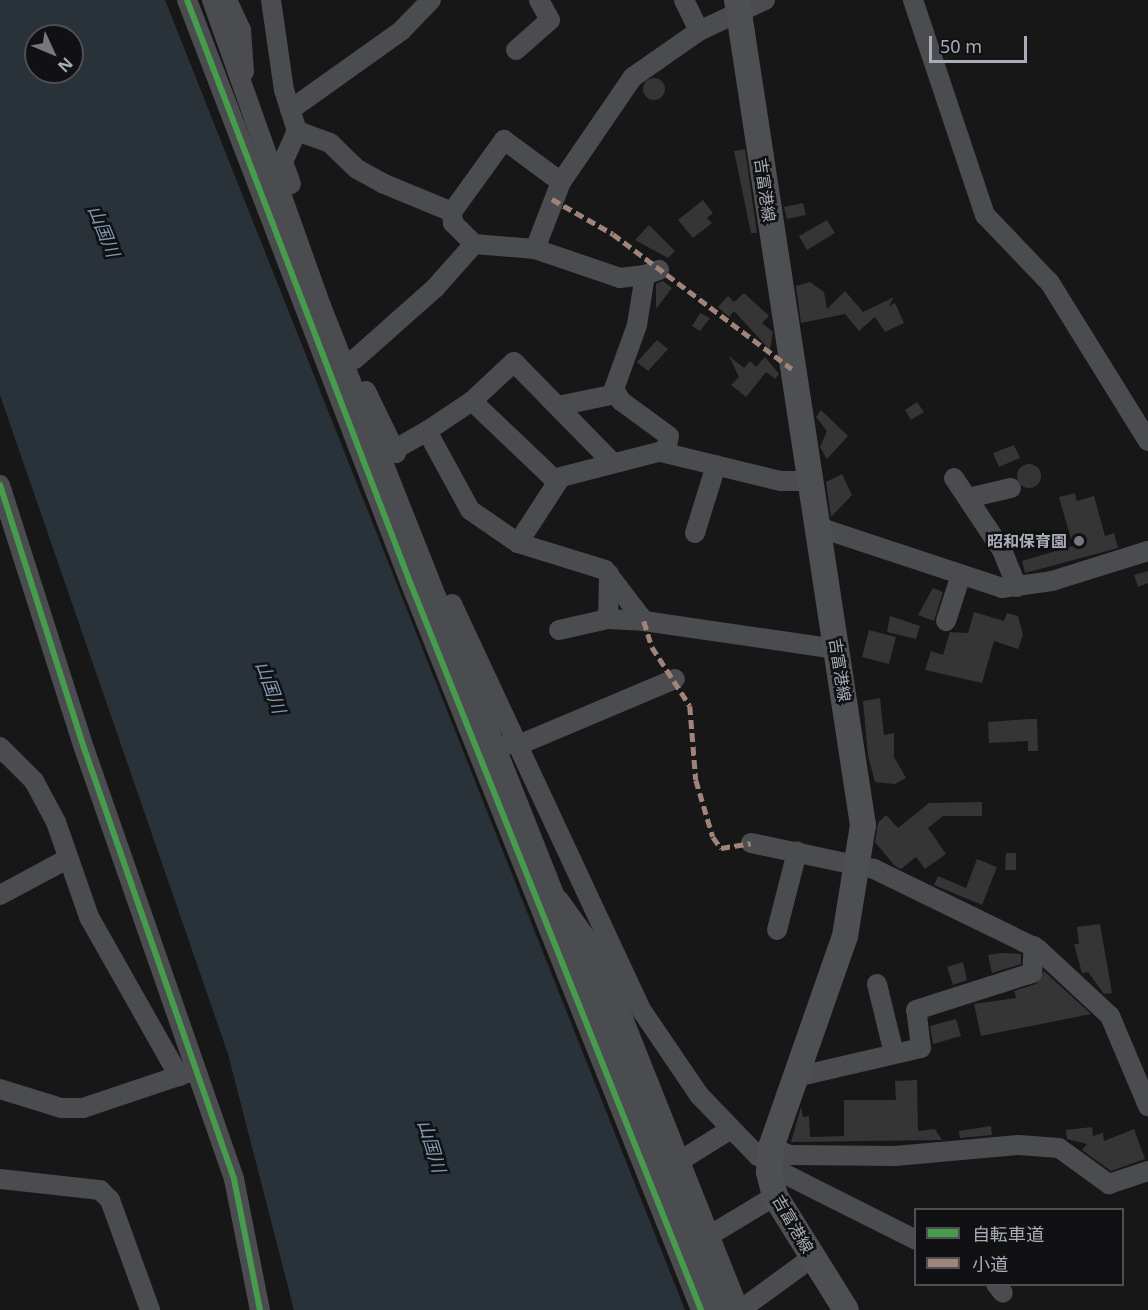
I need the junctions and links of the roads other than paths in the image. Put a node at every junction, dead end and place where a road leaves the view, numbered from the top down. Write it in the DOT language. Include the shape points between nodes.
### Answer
graph roads {
  1 [pos="187,0"];
  2 [pos="192,0"];
  3 [pos="212,0"];
  4 [pos="227,0"];
  5 [pos="271,0"];
  6 [pos="431,0"];
  7 [pos="539,0"];
  8 [pos="684,0"];
  9 [pos="765,0"];
  10 [pos="913,0"];
  11 [pos="738,5"];
  12 [pos="195,21"];
  13 [pos="699,31"];
  14 [pos="516,50"];
  15 [pos="240,83"];
  16 [pos="221,92"];
  17 [pos="290,110"];
  18 [pos="297,131"];
  19 [pos="277,163"];
  20 [pos="561,182"];
  21 [pos="452,212"];
  22 [pos="474,244"];
  23 [pos="535,249"];
  24 [pos="321,306"];
  25 [pos="355,359"];
  26 [pos="345,390"];
  27 [pos="616,394"];
  28 [pos="472,401"];
  29 [pos="558,406"];
  30 [pos="427,431"];
  31 [pos="1148,441"];
  32 [pos="661,453"];
  33 [pos="381,459"];
  34 [pos="613,463"];
  35 [pos="716,465"];
  36 [pos="954,478"];
  37 [pos="810,481"];
  38 [pos="557,482"];
  39 [pos="0,486"];
  40 [pos="1011,488"];
  41 [pos="968,498"];
  42 [pos="383,508"];
  43 [pos="819,531"];
  44 [pos="695,533"];
  45 [pos="518,543"];
  46 [pos="1148,551"];
  47 [pos="609,574"];
  48 [pos="960,578"];
  49 [pos="431,584"];
  50 [pos="1017,587"];
  51 [pos="608,619"];
  52 [pos="644,621"];
  53 [pos="946,621"];
  54 [pos="559,630"];
  55 [pos="836,649"];
  56 [pos="675,679"];
  57 [pos="496,744"];
  58 [pos="0,747"];
  59 [pos="519,837"];
  60 [pos="751,843"];
  61 [pos="798,852"];
  62 [pos="67,859"];
  63 [pos="859,867"];
  64 [pos="0,895"];
  65 [pos="552,895"];
  66 [pos="777,930"];
  67 [pos="1034,946"];
  68 [pos="567,948"];
  69 [pos="602,968"];
  70 [pos="877,984"];
  71 [pos="894,1054"];
  72 [pos="628,1055"];
  73 [pos="188,1073"];
  74 [pos="796,1077"];
  75 [pos="0,1089"];
  76 [pos="626,1095"];
  77 [pos="1148,1106"];
  78 [pos="731,1129"];
  79 [pos="770,1157"];
  80 [pos="678,1162"];
  81 [pos="1148,1171"];
  82 [pos="0,1179"];
  83 [pos="775,1196"];
  84 [pos="914,1239"];
  85 [pos="698,1247"];
  86 [pos="813,1257"];
  87 [pos="723,1307"];
  88 [pos="150,1310"];
  89 [pos="260,1310"];
  90 [pos="846,1310"];
  1 -- 12 [label="street"];
  2 -- 12 [label="street"];
  3 -- 15 [label="street"];
  4 -- 15 [label="street" via="241,30 246,71"];
  5 -- 17 [label="street"];
  6 -- 17 [label="street" via="401,31"];
  7 -- 14 [label="street" via="550,20"];
  8 -- 13 [label="street"];
  9 -- 11 [label="street"];
  10 -- 31 [label="street" via="985,215 1050,283"];
  11 -- 13 [label="street"];
  11 -- 37 [label="main road, 吉富港線"];
  12 -- 16 [label="street"];
  13 -- 20 [label="street" via="633,77"];
  15 -- 16 [label="street"];
  15 -- 19 [label="street"];
  16 -- 26 [label="street"];
  17 -- 18 [label="street"];
  18 -- 19 [label="street"];
  18 -- 21 [label="street" via="330,143 357,170"];
  19 -- 24 [label="street"];
  20 -- 21 [label="street" via="504,140"];
  20 -- 23 [label="street"];
  21 -- 22 [label="street" via="453,223"];
  22 -- 23 [label="street"];
  22 -- 25 [label="street" via="435,288"];
  23 -- 27 [label="street" via="620,278 652,272"];
  24 -- 25 [label="street" via="341,326"];
  24 -- 26 [label="street"];
  25 -- 26 [label="street"];
  26 -- 33 [label="street"];
  27 -- 29 [label="street"];
  27 -- 32 [label="street" via="669,436 666,450"];
  28 -- 29 [label="street" via="514,362"];
  28 -- 30 [label="street"];
  28 -- 38 [label="street"];
  29 -- 34 [label="street"];
  30 -- 33 [label="street"];
  30 -- 45 [label="street" via="470,510"];
  32 -- 34 [label="street"];
  32 -- 35 [label="street"];
  33 -- 42 [label="street"];
  33 -- 49 [label="street"];
  34 -- 38 [label="street" via="568,473"];
  35 -- 37 [label="street" via="781,481"];
  35 -- 44 [label="street"];
  36 -- 41 [label="street"];
  37 -- 43 [label="main road, 吉富港線"];
  38 -- 45 [label="street"];
  39 -- 73 [label="street"];
  40 -- 41 [label="street"];
  41 -- 50 [label="street" via="1002,550"];
  42 -- 49 [label="street" via="415,571"];
  42 -- 57 [label="street"];
  43 -- 48 [label="street" via="827,530"];
  43 -- 55 [label="main road, 吉富港線"];
  45 -- 47 [label="street"];
  46 -- 50 [label="street"];
  47 -- 51 [label="street"];
  47 -- 52 [label="street"];
  48 -- 50 [label="street"];
  48 -- 53 [label="street"];
  49 -- 57 [label="street"];
  49 -- 57 [label="street" via="449,597"];
  51 -- 52 [label="street"];
  51 -- 54 [label="street"];
  52 -- 55 [label="street"];
  55 -- 63 [label="main road, 吉富港線" via="860,802"];
  56 -- 57 [label="street"];
  57 -- 59 [label="street"];
  57 -- 69 [label="street"];
  58 -- 62 [label="street" via="34,781 56,822"];
  59 -- 65 [label="street"];
  59 -- 68 [label="street"];
  60 -- 61 [label="street"];
  61 -- 63 [label="street"];
  61 -- 66 [label="street"];
  62 -- 64 [label="street"];
  62 -- 73 [label="street" via="88,916"];
  63 -- 67 [label="street" via="874,869"];
  63 -- 74 [label="main road, 吉富港線" via="845,936"];
  65 -- 68 [label="street"];
  65 -- 69 [label="street" via="571,910"];
  67 -- 71 [label="street" via="1032,973 916,1010 924,1044"];
  67 -- 77 [label="street" via="1110,1016"];
  68 -- 69 [label="street"];
  68 -- 76 [label="street" via="598,1056"];
  69 -- 72 [label="street"];
  69 -- 78 [label="street"];
  70 -- 71 [label="street"];
  71 -- 74 [label="street"];
  72 -- 76 [label="street"];
  72 -- 80 [label="street"];
  73 -- 75 [label="street" via="83,1108 61,1108"];
  73 -- 89 [label="street" via="239,1198"];
  74 -- 79 [label="main road, 吉富港線"];
  76 -- 85 [label="street"];
  78 -- 79 [label="street" via="758,1156"];
  78 -- 80 [label="street"];
  79 -- 81 [label="street" via="895,1156 1029,1146 1059,1148 1109,1184"];
  79 -- 83 [label="main road, 吉富港線"];
  79 -- 84 [label="street"];
  80 -- 85 [label="street"];
  82 -- 88 [label="street" via="100,1190 110,1200"];
  83 -- 85 [label="street"];
  83 -- 86 [label="main road, 吉富港線"];
  85 -- 87 [label="street"];
  86 -- 87 [label="street"];
  86 -- 90 [label="main road, 吉富港線"];
}
